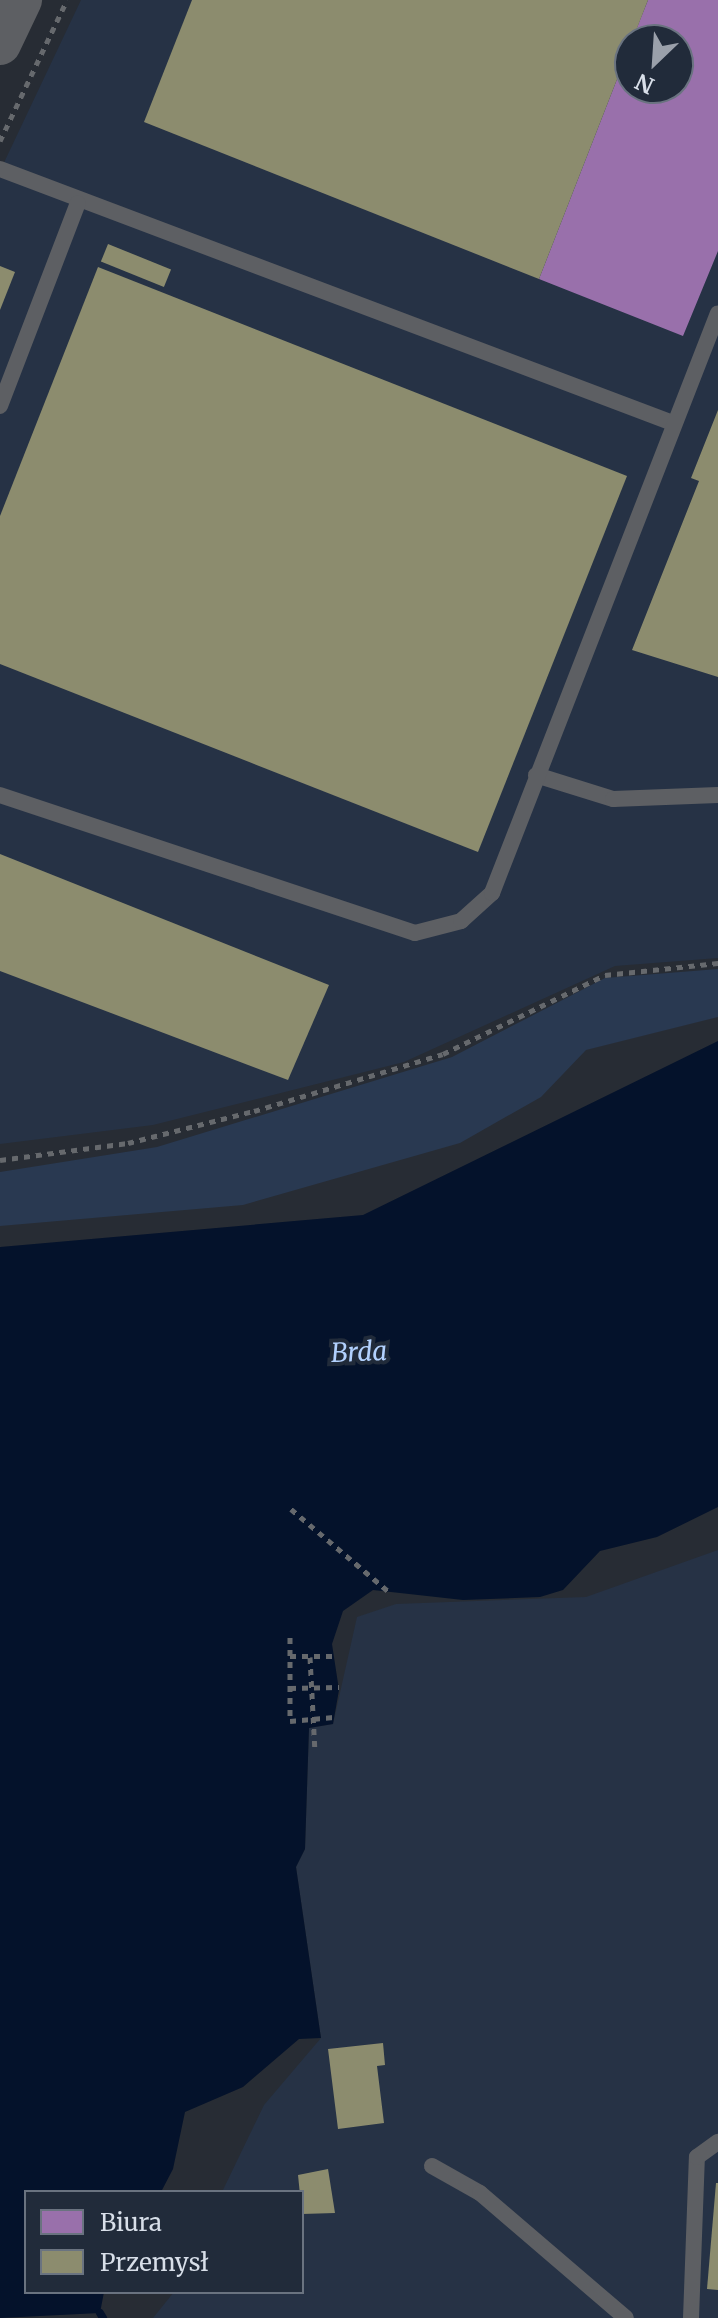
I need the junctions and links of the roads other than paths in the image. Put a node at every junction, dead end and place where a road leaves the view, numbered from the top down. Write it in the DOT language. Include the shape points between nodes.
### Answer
graph roads {
  1 [pos="21,0"];
  2 [pos="0,44"];
  3 [pos="0,169"];
  4 [pos="78,203"];
  5 [pos="718,313"];
  6 [pos="0,406"];
  7 [pos="673,423"];
  8 [pos="536,775"];
  9 [pos="0,795"];
  10 [pos="718,795"];
  11 [pos="718,2142"];
  12 [pos="432,2166"];
  13 [pos="626,2318"];
  14 [pos="691,2318"];
  1 -- 2 [label="street"];
  3 -- 4 [label="lane"];
  4 -- 6 [label="lane"];
  4 -- 7 [label="lane"];
  5 -- 7 [label="lane"];
  7 -- 8 [label="lane"];
  8 -- 9 [label="lane" via="492,893 461,921 415,933"];
  8 -- 10 [label="lane" via="613,799"];
  11 -- 14 [label="lane" via="697,2157"];
  12 -- 13 [label="lane" via="480,2193"];
}
